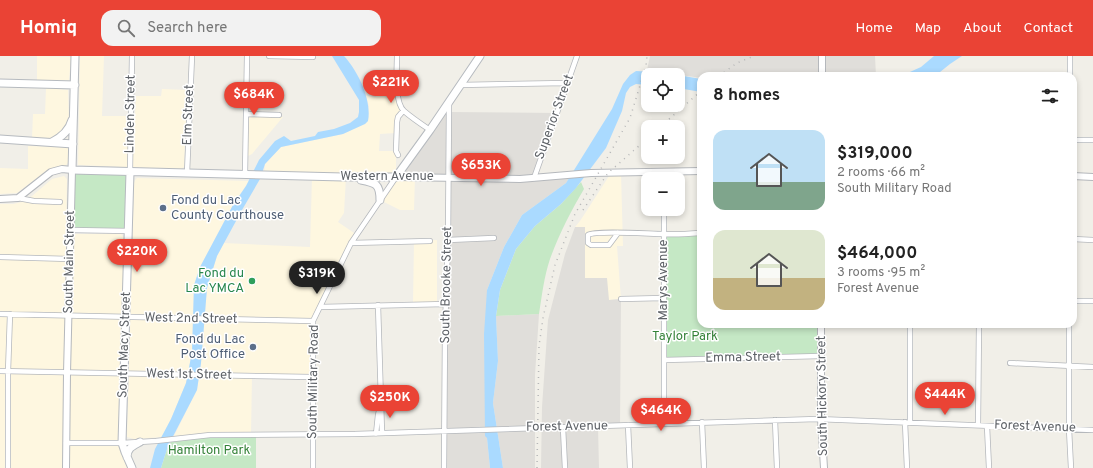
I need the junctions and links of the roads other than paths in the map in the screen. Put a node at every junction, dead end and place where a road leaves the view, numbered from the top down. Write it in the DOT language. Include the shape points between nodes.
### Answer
graph roads {
  1 [pos="75,56"];
  2 [pos="132,56"];
  3 [pos="192,56"];
  4 [pos="247,56"];
  5 [pos="269,56"];
  6 [pos="397,56"];
  7 [pos="480,56"];
  8 [pos="577,56"];
  9 [pos="822,56"];
  10 [pos="1070,56"];
  11 [pos="313,57"];
  12 [pos="822,72"];
  13 [pos="1070,72"];
  14 [pos="0,83"];
  15 [pos="567,83"];
  16 [pos="75,85"];
  17 [pos="460,85"];
  18 [pos="448,102"];
  19 [pos="403,111"];
  20 [pos="246,114"];
  21 [pos="74,115"];
  22 [pos="279,115"];
  23 [pos="430,130"];
  24 [pos="0,139"];
  25 [pos="1077,140"];
  26 [pos="1093,140"];
  27 [pos="52,142"];
  28 [pos="73,144"];
  29 [pos="398,155"];
  30 [pos="72,170"];
  31 [pos="697,171"];
  32 [pos="130,172"];
  33 [pos="641,172"];
  34 [pos="664,172"];
  35 [pos="187,173"];
  36 [pos="247,175"];
  37 [pos="1077,176"];
  38 [pos="343,177"];
  39 [pos="396,177"];
  40 [pos="1093,177"];
  41 [pos="448,178"];
  42 [pos="534,178"];
  43 [pos="18,198"];
  44 [pos="0,199"];
  45 [pos="380,200"];
  46 [pos="60,202"];
  47 [pos="664,216"];
  48 [pos="70,230"];
  49 [pos="129,231"];
  50 [pos="618,233"];
  51 [pos="665,234"];
  52 [pos="697,234"];
  53 [pos="494,238"];
  54 [pos="1077,239"];
  55 [pos="448,240"];
  56 [pos="1093,240"];
  57 [pos="430,241"];
  58 [pos="351,243"];
  59 [pos="0,257"];
  60 [pos="70,259"];
  61 [pos="664,298"];
  62 [pos="621,299"];
  63 [pos="1077,301"];
  64 [pos="1093,301"];
  65 [pos="446,304"];
  66 [pos="378,305"];
  67 [pos="320,308"];
  68 [pos="0,314"];
  69 [pos="10,314"];
  70 [pos="68,316"];
  71 [pos="126,317"];
  72 [pos="313,321"];
  73 [pos="821,328"];
  74 [pos="910,328"];
  75 [pos="979,328"];
  76 [pos="1069,328"];
  77 [pos="821,356"];
  78 [pos="664,360"];
  79 [pos="1010,363"];
  80 [pos="1069,366"];
  81 [pos="1093,367"];
  82 [pos="0,372"];
  83 [pos="8,372"];
  84 [pos="67,373"];
  85 [pos="124,374"];
  86 [pos="312,377"];
  87 [pos="380,406"];
  88 [pos="821,419"];
  89 [pos="775,420"];
  90 [pos="702,422"];
  91 [pos="907,422"];
  92 [pos="664,424"];
  93 [pos="628,425"];
  94 [pos="978,425"];
  95 [pos="987,426"];
  96 [pos="563,428"];
  97 [pos="1069,429"];
  98 [pos="1093,430"];
  99 [pos="444,431"];
  100 [pos="382,433"];
  101 [pos="376,434"];
  102 [pos="313,435"];
  103 [pos="140,442"];
  104 [pos="66,443"];
  105 [pos="122,443"];
  106 [pos="127,457"];
  107 [pos="8,468"];
  108 [pos="66,468"];
  109 [pos="132,468"];
  110 [pos="313,468"];
  111 [pos="444,468"];
  112 [pos="565,468"];
  113 [pos="630,468"];
  114 [pos="704,468"];
  115 [pos="777,468"];
  116 [pos="824,468"];
  117 [pos="907,468"];
  118 [pos="989,468"];
  119 [pos="1071,468"];
  1 -- 16 [label="main road, South Main Street"];
  2 -- 32 [label="street, Linden Street"];
  3 -- 35 [label="street, Elm Street"];
  4 -- 20 [label="street"];
  5 -- 11 [label="street"];
  6 -- 19 [label="street" via="398,94"];
  7 -- 17 [label="main road, South Military Road"];
  8 -- 15 [label="street, Superior Street"];
  9 -- 12 [label="street"];
  10 -- 13 [label="street"];
  14 -- 16 [label="main road"];
  15 -- 17 [label="street"];
  15 -- 42 [label="street, Superior Street"];
  16 -- 21 [label="main road, South Main Street"];
  17 -- 18 [label="main road, South Military Road"];
  18 -- 23 [label="main road, South Military Road"];
  18 -- 41 [label="street, South Brooke Street"];
  19 -- 23 [label="street"];
  19 -- 29 [label="street" via="397,122"];
  20 -- 22 [label="street"];
  20 -- 36 [label="street"];
  21 -- 27 [label="main road" via="65,133"];
  21 -- 28 [label="main road, South Main Street"];
  23 -- 39 [label="main road, South Military Road"];
  24 -- 27 [label="main road"];
  25 -- 26 [label="street"];
  27 -- 28 [label="main road"];
  28 -- 30 [label="main road, South Main Street"];
  30 -- 32 [label="main road, Western Avenue"];
  30 -- 43 [label="street" via="51,172"];
  30 -- 48 [label="street, South Main Street"];
  31 -- 34 [label="street, Western Avenue"];
  32 -- 35 [label="main road, Western Avenue"];
  32 -- 49 [label="main road, South Macy Street"];
  33 -- 42 [label="street, Western Avenue"];
  35 -- 36 [label="main road, Western Avenue"];
  36 -- 38 [label="main road, Western Avenue"];
  37 -- 40 [label="street"];
  38 -- 39 [label="main road, Western Avenue"];
  38 -- 45 [label="main road" via="376,184 380,189"];
  39 -- 41 [label="street, Western Avenue"];
  39 -- 45 [label="street, South Military Road"];
  41 -- 42 [label="street, Western Avenue"];
  41 -- 55 [label="street, South Brooke Street"];
  43 -- 44 [label="street"];
  43 -- 46 [label="street"];
  45 -- 58 [label="street, South Military Road"];
  47 -- 51 [label="street, Marys Avenue"];
  48 -- 49 [label="street"];
  48 -- 60 [label="street, South Main Street"];
  49 -- 71 [label="main road, South Macy Street"];
  50 -- 50 [label="street" via="589,233 588,243 609,245"];
  50 -- 51 [label="street"];
  51 -- 52 [label="street"];
  51 -- 61 [label="street, Marys Avenue"];
  53 -- 55 [label="street"];
  54 -- 56 [label="street"];
  55 -- 65 [label="street, South Brooke Street"];
  57 -- 58 [label="street"];
  58 -- 67 [label="street, South Military Road"];
  59 -- 60 [label="street"];
  60 -- 70 [label="street, South Main Street"];
  61 -- 62 [label="street"];
  61 -- 78 [label="street, Marys Avenue"];
  63 -- 64 [label="street"];
  65 -- 66 [label="street"];
  65 -- 99 [label="street, South Brooke Street"];
  66 -- 67 [label="street"];
  66 -- 87 [label="street"];
  67 -- 72 [label="street, South Military Road"];
  68 -- 69 [label="street, West 2nd Street"];
  69 -- 70 [label="street, West 2nd Street"];
  69 -- 83 [label="street"];
  70 -- 71 [label="street, West 2nd Street"];
  70 -- 84 [label="street, South Main Street"];
  71 -- 72 [label="street, West 2nd Street"];
  71 -- 85 [label="main road, South Macy Street"];
  72 -- 86 [label="street, South Military Road"];
  73 -- 77 [label="street, South Hickory Street"];
  74 -- 91 [label="street"];
  75 -- 94 [label="street"];
  76 -- 80 [label="street"];
  77 -- 78 [label="street, Emma Street"];
  77 -- 88 [label="street, South Hickory Street"];
  78 -- 92 [label="street, Marys Avenue"];
  79 -- 80 [label="street"];
  80 -- 81 [label="street"];
  80 -- 97 [label="street"];
  82 -- 83 [label="street, West 1st Street"];
  83 -- 84 [label="street, West 1st Street"];
  83 -- 107 [label="street"];
  84 -- 85 [label="street, West 1st Street"];
  84 -- 104 [label="street, South Main Street"];
  85 -- 86 [label="street, West 1st Street"];
  85 -- 105 [label="main road, South Macy Street"];
  86 -- 102 [label="street, South Military Road"];
  87 -- 100 [label="street"];
  87 -- 101 [label="street"];
  88 -- 89 [label="street, Forest Avenue"];
  88 -- 91 [label="street, Forest Avenue"];
  88 -- 116 [label="street, South Hickory Street"];
  89 -- 90 [label="street, Forest Avenue"];
  89 -- 115 [label="street"];
  90 -- 92 [label="street, Forest Avenue"];
  90 -- 114 [label="street"];
  91 -- 94 [label="street, Forest Avenue"];
  91 -- 117 [label="street"];
  92 -- 93 [label="street, Forest Avenue"];
  93 -- 96 [label="street, Forest Avenue"];
  93 -- 113 [label="street"];
  94 -- 95 [label="street, Forest Avenue"];
  95 -- 97 [label="street, Forest Avenue"];
  95 -- 118 [label="street"];
  96 -- 99 [label="street, Forest Avenue"];
  96 -- 112 [label="street"];
  97 -- 98 [label="street, Forest Avenue"];
  97 -- 119 [label="street"];
  99 -- 100 [label="street, Forest Avenue"];
  99 -- 111 [label="street, South Brooke Street"];
  100 -- 101 [label="street, Forest Avenue"];
  101 -- 102 [label="street, Forest Avenue"];
  102 -- 103 [label="street, Forest Avenue" via="210,435"];
  102 -- 110 [label="street, South Military Road"];
  103 -- 105 [label="street, Forest Avenue"];
  103 -- 106 [label="main road" via="128,450"];
  104 -- 105 [label="street, Forest Avenue"];
  104 -- 108 [label="street, South Main Street"];
  105 -- 106 [label="main road, South Macy Street"];
  106 -- 109 [label="main road, South Macy Street"];
}
